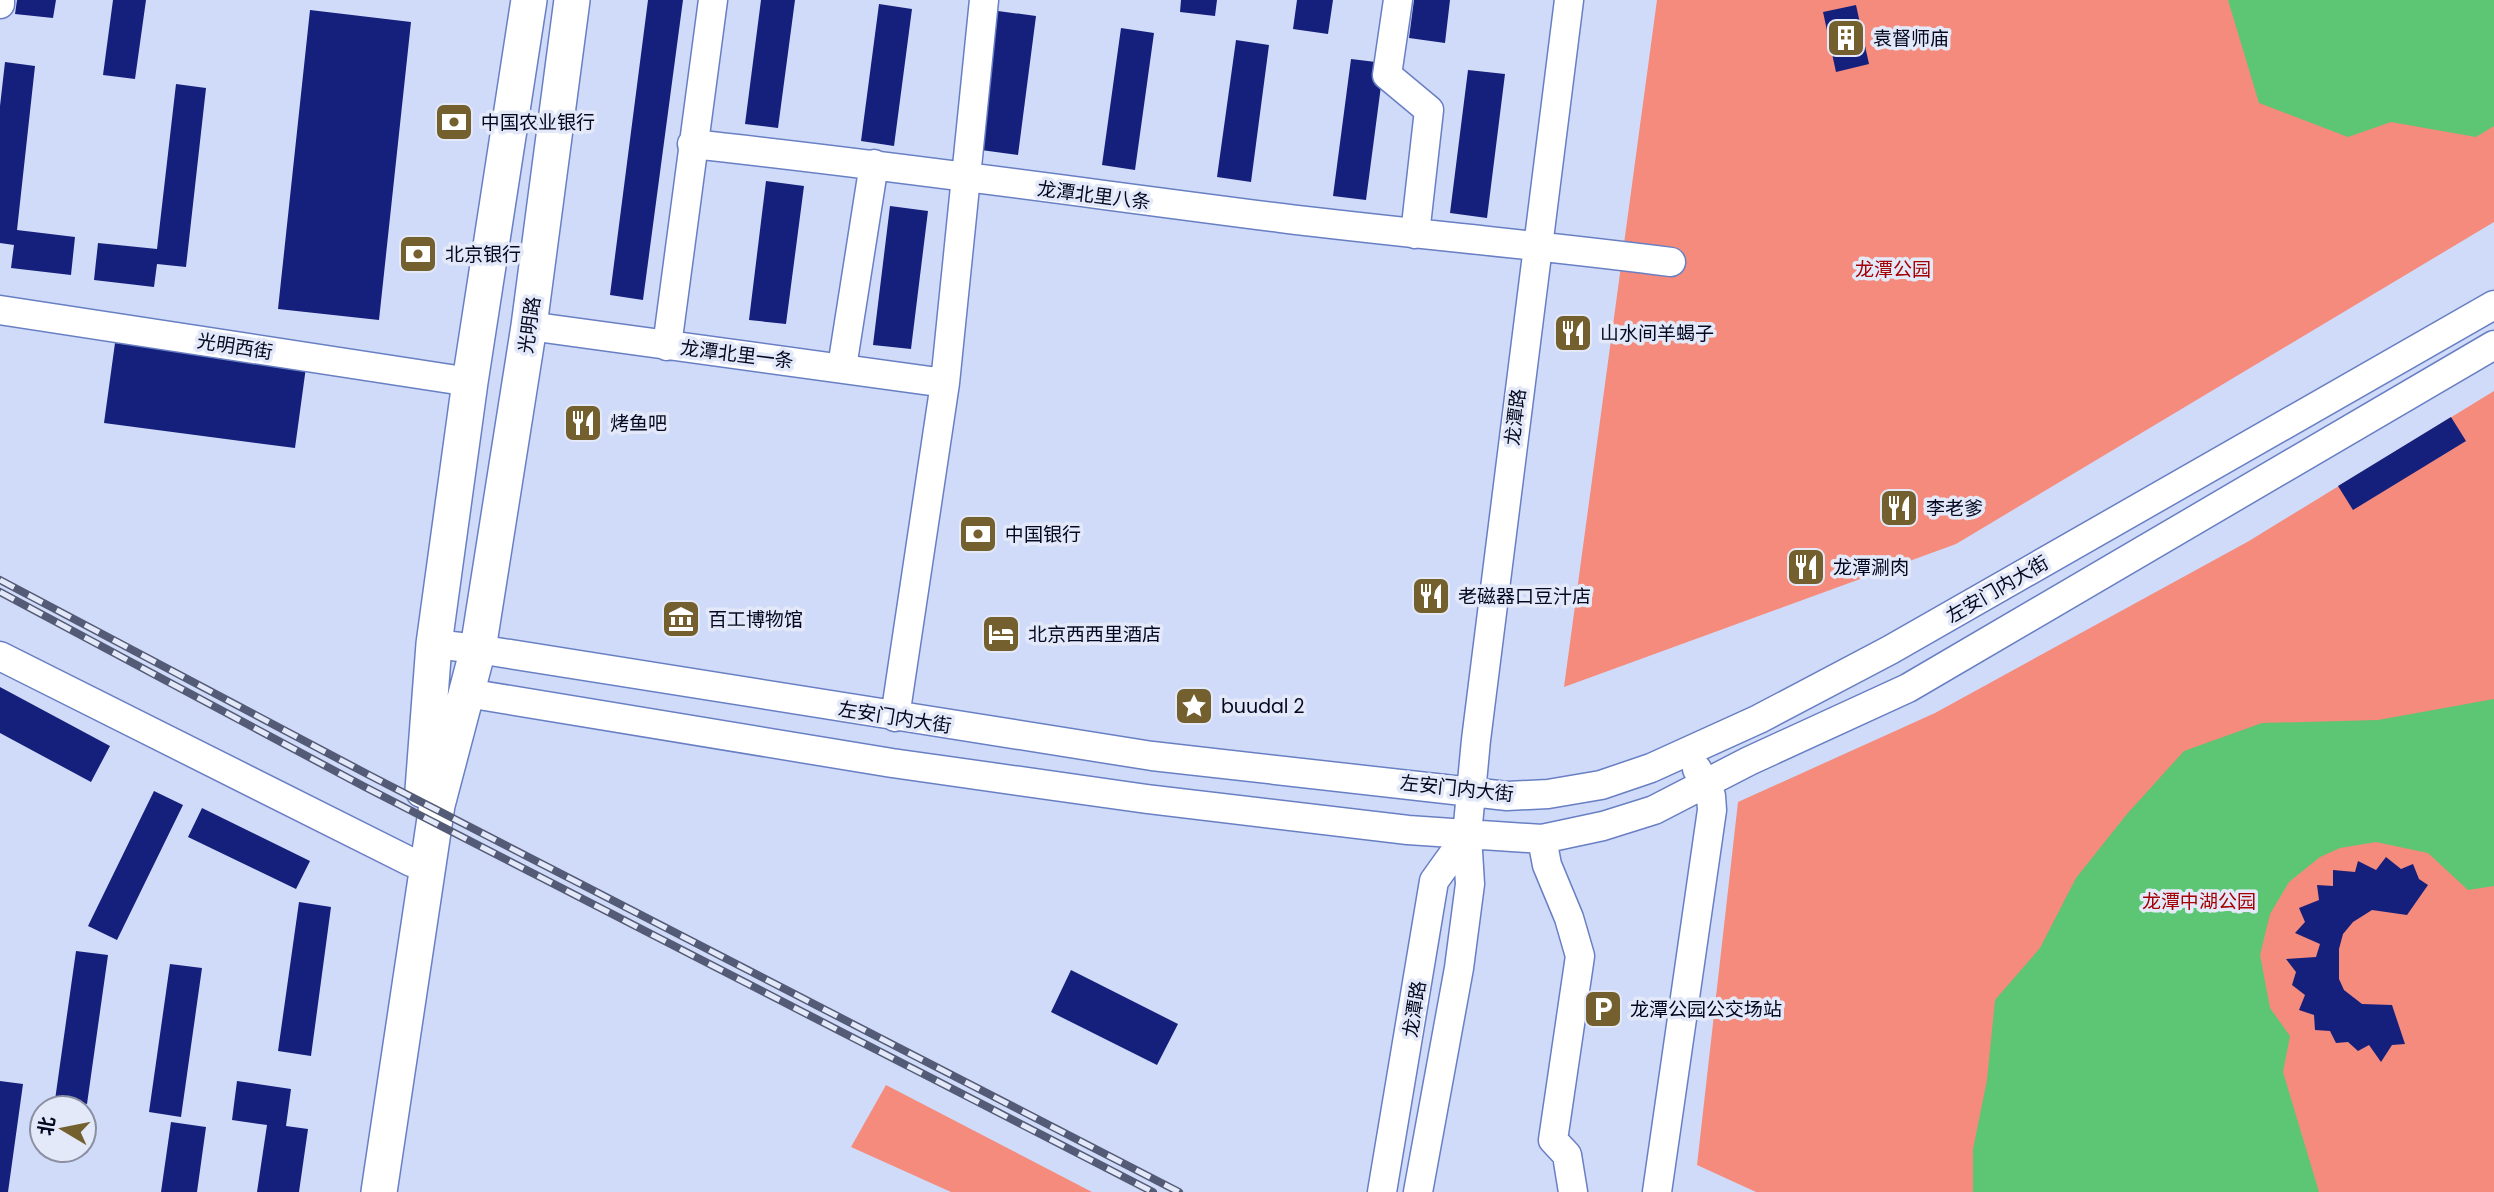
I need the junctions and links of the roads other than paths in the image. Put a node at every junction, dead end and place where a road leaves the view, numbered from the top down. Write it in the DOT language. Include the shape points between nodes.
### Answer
graph roads {
  1 [pos="529,0"];
  2 [pos="572,0"];
  3 [pos="713,0"];
  4 [pos="984,0"];
  5 [pos="1398,0"];
  6 [pos="1569,0"];
  7 [pos="692,144"];
  8 [pos="874,164"];
  9 [pos="967,179"];
  10 [pos="1415,234"];
  11 [pos="1536,246"];
  12 [pos="1671,262"];
  13 [pos="2494,305"];
  14 [pos="0,310"];
  15 [pos="530,326"];
  16 [pos="2494,345"];
  17 [pos="667,346"];
  18 [pos="842,367"];
  19 [pos="470,382"];
  20 [pos="945,383"];
  21 [pos="434,644"];
  22 [pos="478,649"];
  23 [pos="0,656"];
  24 [pos="467,692"];
  25 [pos="894,717"];
  26 [pos="1687,751"];
  27 [pos="1705,782"];
  28 [pos="1471,791"];
  29 [pos="1467,835"];
  30 [pos="1542,839"];
  31 [pos="411,862"];
  32 [pos="359,1192"];
  33 [pos="379,1192"];
  34 [pos="1382,1192"];
  35 [pos="1400,1192"];
  36 [pos="1418,1192"];
  37 [pos="1436,1192"];
  38 [pos="1573,1192"];
  39 [pos="1657,1192"];
  1 -- 19 [label="main road"];
  2 -- 15 [label="main road, 光明路"];
  3 -- 7 [label="street"];
  4 -- 9 [label="street"];
  5 -- 10 [label="street" via="1387,75 1429,110"];
  6 -- 11 [label="street, 龙潭路"];
  7 -- 8 [label="street, 龙潭北里八条"];
  7 -- 17 [label="street"];
  8 -- 9 [label="street, 龙潭北里八条"];
  8 -- 18 [label="street"];
  9 -- 10 [label="street, 龙潭北里八条"];
  9 -- 20 [label="street"];
  10 -- 11 [label="street, 龙潭北里八条"];
  11 -- 12 [label="street, 龙潭北里八条"];
  11 -- 28 [label="street, 龙潭路"];
  13 -- 26 [label="street, 左安门内大街" via="1890,650"];
  14 -- 19 [label="street, 光明西街"];
  15 -- 17 [label="street, 龙潭北里一条"];
  15 -- 22 [label="main road, 光明路"];
  16 -- 27 [label="street" via="1909,688"];
  17 -- 18 [label="street, 龙潭北里一条"];
  18 -- 20 [label="street, 龙潭北里一条"];
  19 -- 21 [label="main road"];
  20 -- 25 [label="street"];
  21 -- 22 [label="street, 左安门内大街"];
  21 -- 31 [label="main road" via="427,769"];
  22 -- 24 [label="main road, 光明路"];
  22 -- 25 [label="street, 左安门内大街"];
  23 -- 31 [label="street"];
  24 -- 29 [label="street" via="918,767 1147,799"];
  24 -- 33 [label="main road, 光明路" via="437,805"];
  25 -- 28 [label="street, 左安门内大街" via="1152,756"];
  26 -- 27 [label="street"];
  26 -- 28 [label="street, 左安门内大街" via="1601,785 1507,796"];
  27 -- 30 [label="street" via="1654,810"];
  27 -- 39 [label="street" via="1712,810"];
  28 -- 29 [label="street, 龙潭路"];
  29 -- 30 [label="street"];
  29 -- 34 [label="street, 龙潭路" via="1434,881"];
  29 -- 35 [label="street, 龙潭路" via="1447,882"];
  29 -- 36 [label="street, 龙潭路" via="1471,884"];
  29 -- 37 [label="street, 龙潭路" via="1489,887"];
  30 -- 38 [label="street" via="1580,956 1553,1140 1567,1155"];
  31 -- 32 [label="main road"];
}
